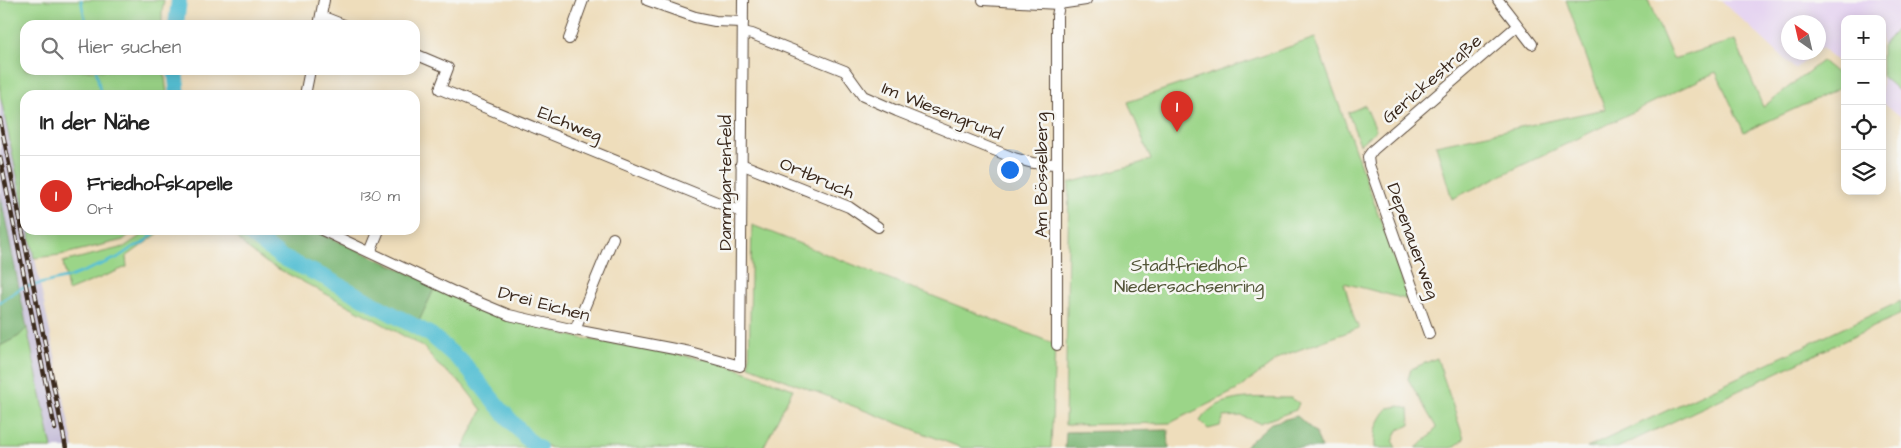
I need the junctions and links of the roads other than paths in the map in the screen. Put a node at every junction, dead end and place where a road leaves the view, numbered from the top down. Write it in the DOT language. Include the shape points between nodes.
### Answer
graph roads {
  1 [pos="324,0"];
  2 [pos="583,0"];
  3 [pos="647,0"];
  4 [pos="743,0"];
  5 [pos="983,0"];
  6 [pos="1086,0"];
  7 [pos="1498,0"];
  8 [pos="1060,2"];
  9 [pos="320,20"];
  10 [pos="1517,26"];
  11 [pos="743,27"];
  12 [pos="569,39"];
  13 [pos="1532,44"];
  14 [pos="420,56"];
  15 [pos="309,75"];
  16 [pos="306,90"];
  17 [pos="1368,157"];
  18 [pos="741,164"];
  19 [pos="1057,164"];
  20 [pos="741,212"];
  21 [pos="878,227"];
  22 [pos="333,235"];
  23 [pos="377,235"];
  24 [pos="613,238"];
  25 [pos="370,252"];
  26 [pos="575,330"];
  27 [pos="1430,334"];
  28 [pos="1057,346"];
  29 [pos="740,366"];
  1 -- 9 [label="street"];
  2 -- 12 [label="street"];
  3 -- 11 [label="street, Im Wiesengrund" via="696,17"];
  4 -- 11 [label="street, Dammgartenfeld"];
  5 -- 8 [label="street"];
  6 -- 8 [label="street"];
  7 -- 10 [label="street"];
  8 -- 19 [label="street, Am Bösselberg" via="1057,16"];
  10 -- 13 [label="street"];
  10 -- 17 [label="street, Gerickestraße"];
  11 -- 18 [label="street, Dammgartenfeld"];
  11 -- 19 [label="street, Im Wiesengrund" via="752,34 845,71 863,96 897,111 1014,158"];
  14 -- 20 [label="street, Elchweg" via="448,68 440,89"];
  15 -- 16 [label="street"];
  17 -- 27 [label="street, Depenauerweg"];
  18 -- 20 [label="street, Dammgartenfeld"];
  18 -- 21 [label="street, Ortbruch" via="849,207"];
  19 -- 28 [label="street, Am Bösselberg"];
  20 -- 29 [label="street, Dammgartenfeld"];
  22 -- 25 [label="street, Drei Eichen"];
  23 -- 25 [label="street"];
  24 -- 26 [label="street"];
  25 -- 26 [label="street, Drei Eichen" via="509,315"];
  26 -- 29 [label="street, Drei Eichen" via="690,352"];
}
